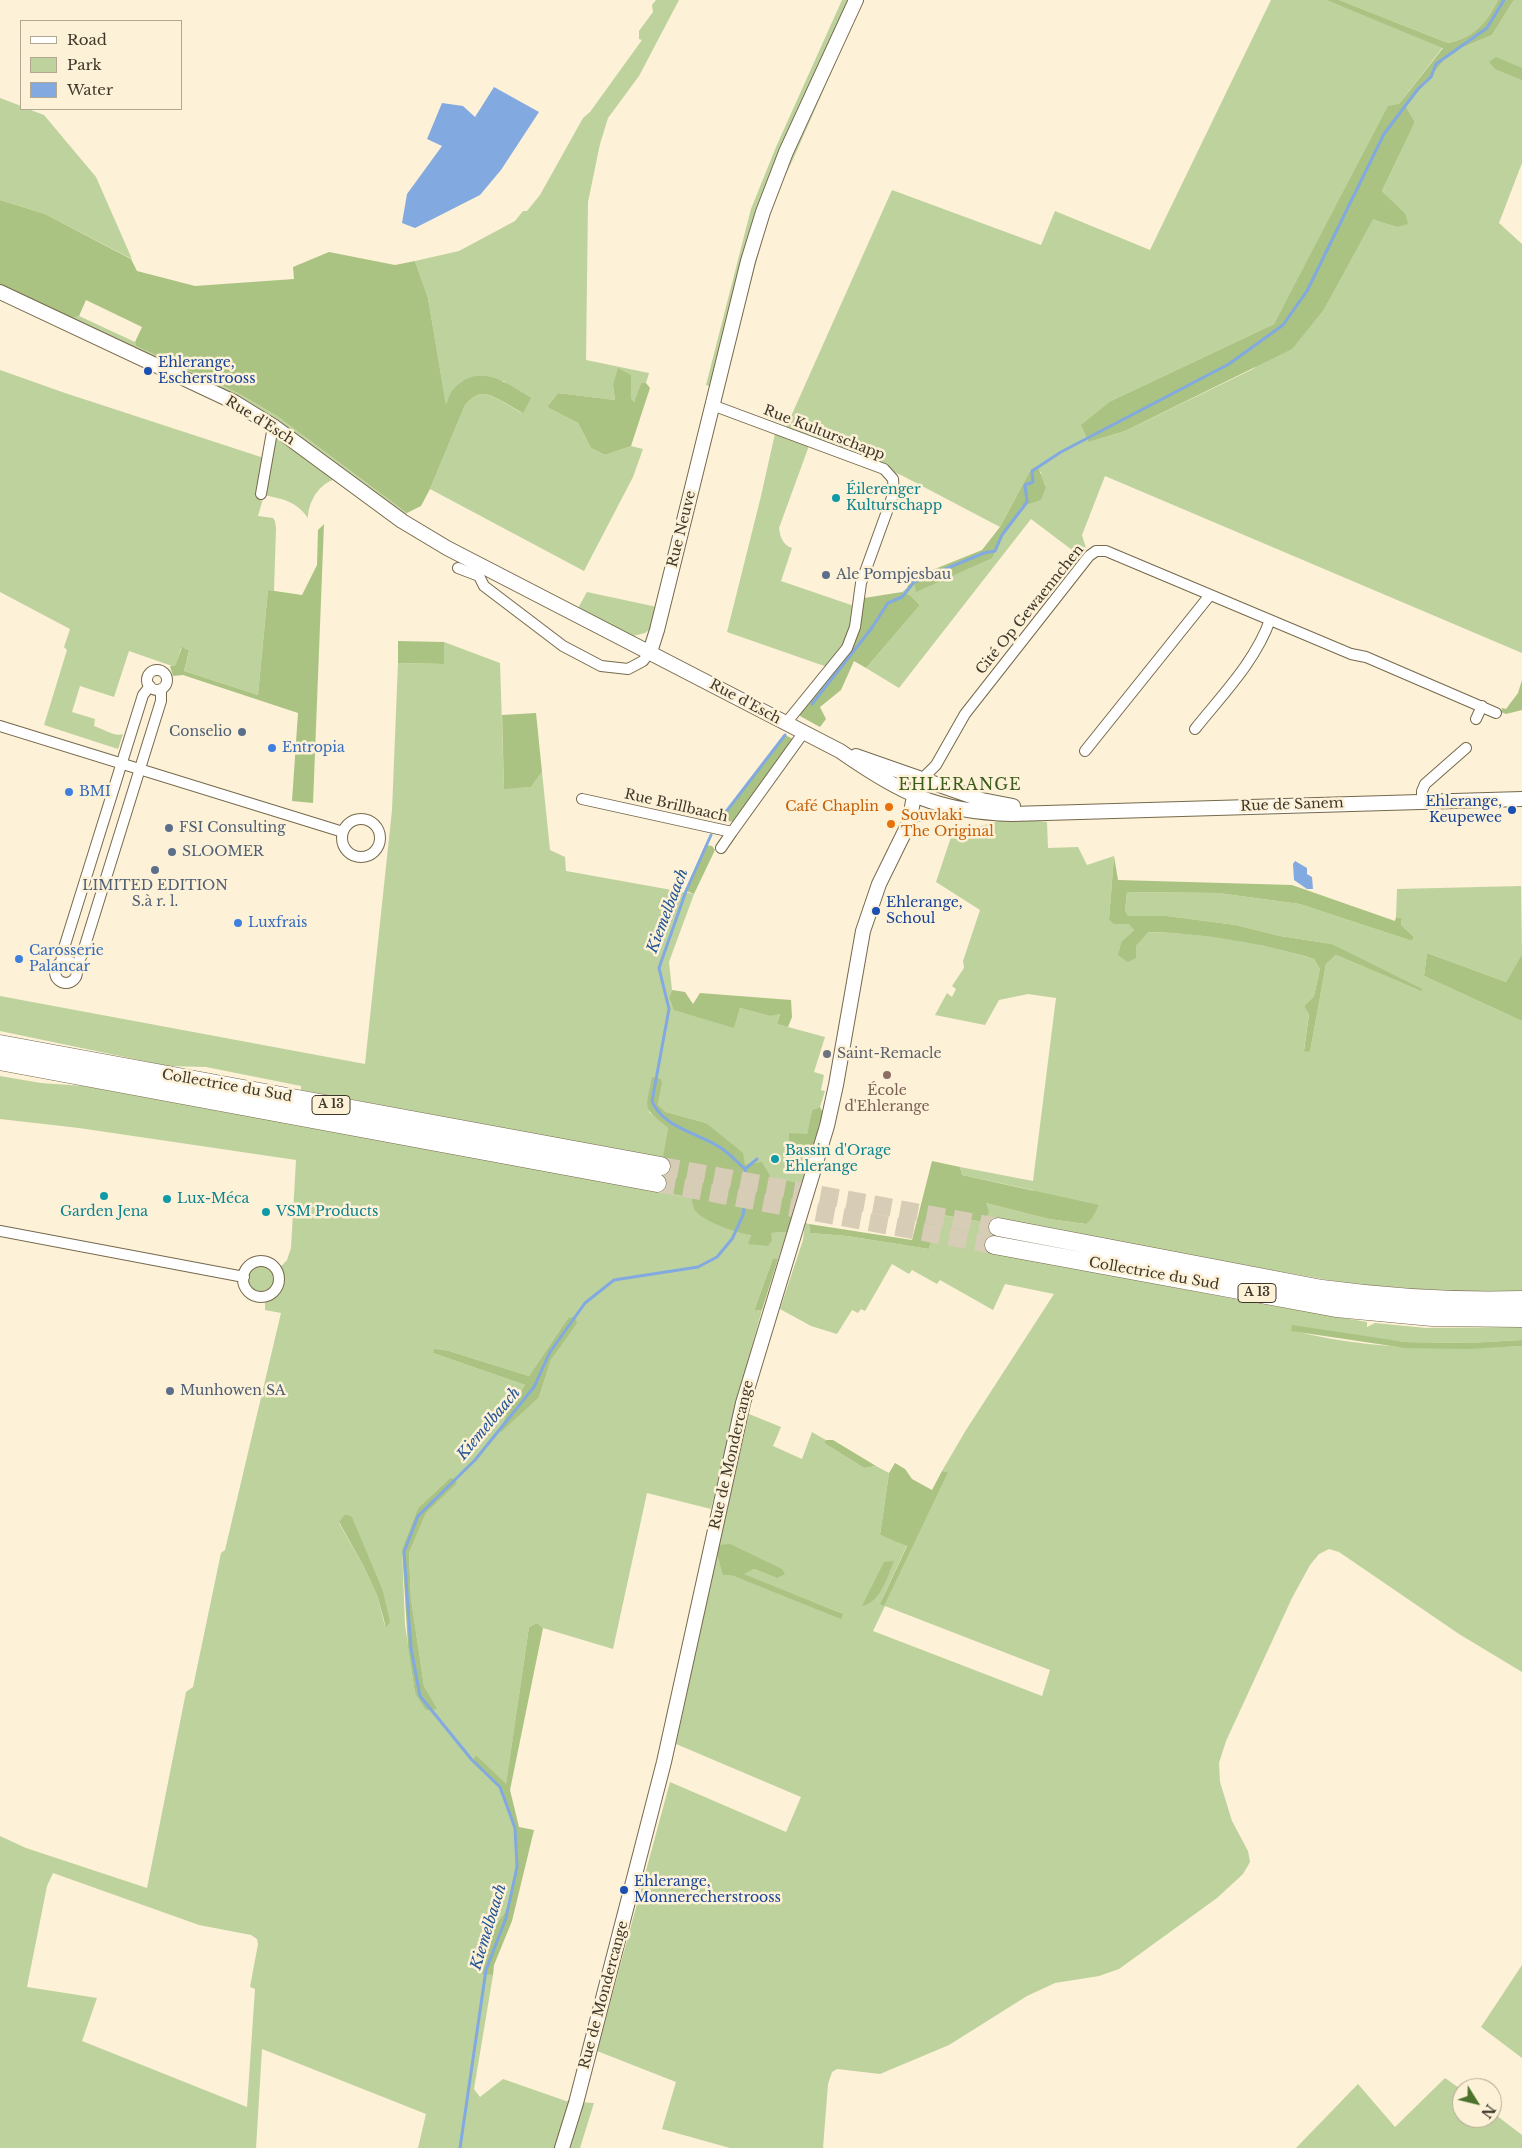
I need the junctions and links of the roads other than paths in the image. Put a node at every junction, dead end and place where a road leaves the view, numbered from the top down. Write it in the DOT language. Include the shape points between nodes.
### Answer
graph roads {
  1 [pos="856,0"];
  2 [pos="0,292"];
  3 [pos="712,405"];
  4 [pos="273,426"];
  5 [pos="261,494"];
  6 [pos="458,568"];
  7 [pos="478,570"];
  8 [pos="1210,595"];
  9 [pos="1270,620"];
  10 [pos="650,652"];
  11 [pos="150,686"];
  12 [pos="161,689"];
  13 [pos="1482,706"];
  14 [pos="1496,713"];
  15 [pos="1476,719"];
  16 [pos="786,723"];
  17 [pos="0,726"];
  18 [pos="1195,730"];
  19 [pos="804,732"];
  20 [pos="1466,748"];
  21 [pos="840,751"];
  22 [pos="1085,751"];
  23 [pos="121,763"];
  24 [pos="936,765"];
  25 [pos="140,769"];
  26 [pos="922,780"];
  27 [pos="936,786"];
  28 [pos="914,796"];
  29 [pos="582,799"];
  30 [pos="1522,799"];
  31 [pos="929,801"];
  32 [pos="1422,802"];
  33 [pos="1061,812"];
  34 [pos="909,823"];
  35 [pos="343,832"];
  36 [pos="732,832"];
  37 [pos="721,848"];
  38 [pos="61,962"];
  39 [pos="76,966"];
  40 [pos="0,1044"];
  41 [pos="0,1061"];
  42 [pos="998,1228"];
  43 [pos="0,1231"];
  44 [pos="994,1245"];
  45 [pos="244,1277"];
  46 [pos="1522,1300"];
  47 [pos="1522,1318"];
  48 [pos="562,2148"];
  1 -- 3 [label="main road, Rue Neuve" via="786,152 763,212"];
  2 -- 4 [label="main road, Rue d'Esch" via="234,402"];
  3 -- 10 [label="main road, Rue Neuve"];
  3 -- 16 [label="street, Rue Kulturschapp" via="884,469 893,479 894,492 861,583 855,627 847,648"];
  4 -- 5 [label="street"];
  4 -- 7 [label="main road, Rue d'Esch" via="402,521"];
  6 -- 7 [label="street, Rue d'Esch"];
  7 -- 10 [label="main road, Rue d'Esch"];
  7 -- 10 [label="street, Rue d'Esch" via="484,586 563,646 601,666 628,669 644,662"];
  8 -- 9 [label="street, Cité Op Gewaennchen"];
  8 -- 22 [label="street"];
  8 -- 24 [label="street, Cité Op Gewaennchen" via="1106,551 1096,551 964,714"];
  9 -- 13 [label="street, Cité Op Gewaennchen"];
  9 -- 18 [label="street" via="1251,659"];
  10 -- 16 [label="main road, Rue d'Esch"];
  11 -- 12 [label="street"];
  11 -- 12 [label="street" via="149,674 161,670 167,681"];
  11 -- 23 [label="street" via="142,695"];
  12 -- 25 [label="street" via="161,701"];
  13 -- 14 [label="street, Cité Op Gewaennchen"];
  13 -- 15 [label="street"];
  16 -- 19 [label="main road, Rue d'Esch"];
  17 -- 23 [label="street"];
  19 -- 21 [label="main road, Rue d'Esch"];
  19 -- 36 [label="street, Rue Brillbaach"];
  20 -- 32 [label="street" via="1425,784"];
  21 -- 26 [label="main road, Rue d'Esch"];
  21 -- 28 [label="main road, Rue d'Esch" via="877,777"];
  23 -- 25 [label="street"];
  23 -- 38 [label="street"];
  24 -- 26 [label="street, Cité Op Gewaennchen"];
  24 -- 27 [label="street, Cité Op Gewaennchen"];
  25 -- 35 [label="street"];
  25 -- 39 [label="street"];
  26 -- 27 [label="main road, Rue d'Esch"];
  26 -- 28 [label="main road, Rue de Mondercange"];
  27 -- 31 [label="main road, Rue de Mondercange"];
  27 -- 33 [label="main road, Rue de Sanem" via="1003,805"];
  28 -- 31 [label="main road, Rue d'Esch"];
  28 -- 34 [label="main road, Rue de Mondercange"];
  29 -- 36 [label="street, Rue Brillbaach"];
  30 -- 32 [label="main road, Rue de Sanem"];
  31 -- 33 [label="main road, Rue de Sanem" via="979,813"];
  31 -- 34 [label="main road, Rue de Mondercange"];
  32 -- 33 [label="main road, Rue de Sanem"];
  34 -- 48 [label="main road, Rue de Mondercange" via="880,884 864,931 827,1126 743,1403 664,1762"];
  36 -- 37 [label="street"];
  38 -- 39 [label="street" via="71,962"];
  38 -- 39 [label="street" via="55,971 57,979 63,983 71,983 76,978"];
  40 -- 41 [label="highway, Collectrice du Sud / A 13" via="659,1174"];
  42 -- 46 [label="highway, Collectrice du Sud / A 13" via="1322,1289 1422,1299"];
  43 -- 45 [label="street"];
  44 -- 47 [label="highway, Collectrice du Sud / A 13" via="1367,1312"];
}
